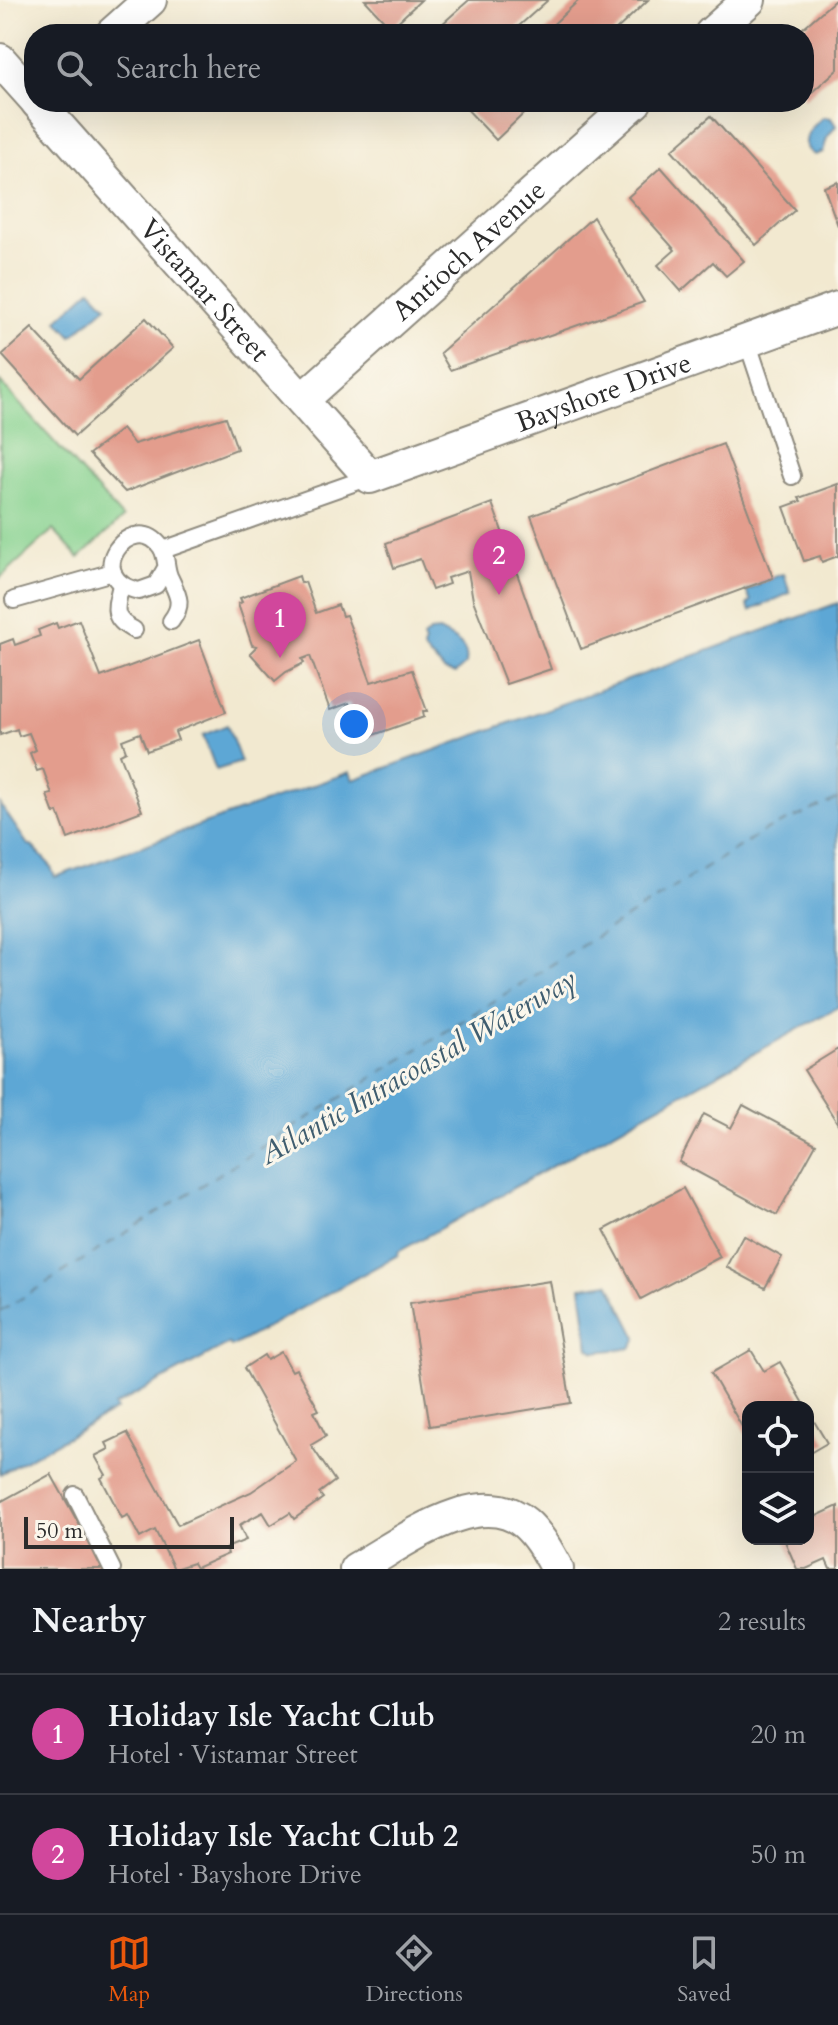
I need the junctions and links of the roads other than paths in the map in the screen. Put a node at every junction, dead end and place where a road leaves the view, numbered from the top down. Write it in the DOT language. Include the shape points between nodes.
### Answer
graph roads {
  1 [pos="150,0"];
  2 [pos="749,0"];
  3 [pos="123,24"];
  4 [pos="722,24"];
  5 [pos="0,60"];
  6 [pos="24,87"];
  7 [pos="47,112"];
  8 [pos="624,112"];
  9 [pos="838,308"];
  10 [pos="747,341"];
  11 [pos="302,400"];
  12 [pos="792,476"];
  13 [pos="370,477"];
  14 [pos="163,550"];
  15 [pos="166,568"];
  16 [pos="117,578"];
  17 [pos="14,600"];
  18 [pos="171,621"];
  19 [pos="134,630"];
  20 [pos="75,1495"];
  21 [pos="112,1569"];
  22 [pos="356,1569"];
  23 [pos="557,1569"];
  1 -- 3 [label="street"];
  2 -- 4 [label="street"];
  5 -- 6 [label="street, Vistamar Street"];
  7 -- 11 [label="street, Vistamar Street"];
  8 -- 11 [label="street, Antioch Avenue"];
  9 -- 10 [label="street, Bayshore Drive"];
  10 -- 12 [label="lane"];
  10 -- 13 [label="street, Bayshore Drive"];
  11 -- 13 [label="street, Vistamar Street"];
  13 -- 14 [label="lane"];
  14 -- 15 [label="lane"];
  14 -- 16 [label="lane" via="150,538 133,536 118,545 113,552"];
  15 -- 16 [label="lane" via="163,578 148,590 139,591"];
  15 -- 18 [label="lane" via="179,598 179,611"];
  16 -- 17 [label="lane"];
  16 -- 19 [label="lane" via="116,612 122,624"];
  20 -- 21 [label="lane"];
  22 -- 23 [label="street" via="444,1520 480,1508 497,1509 525,1523"];
}
